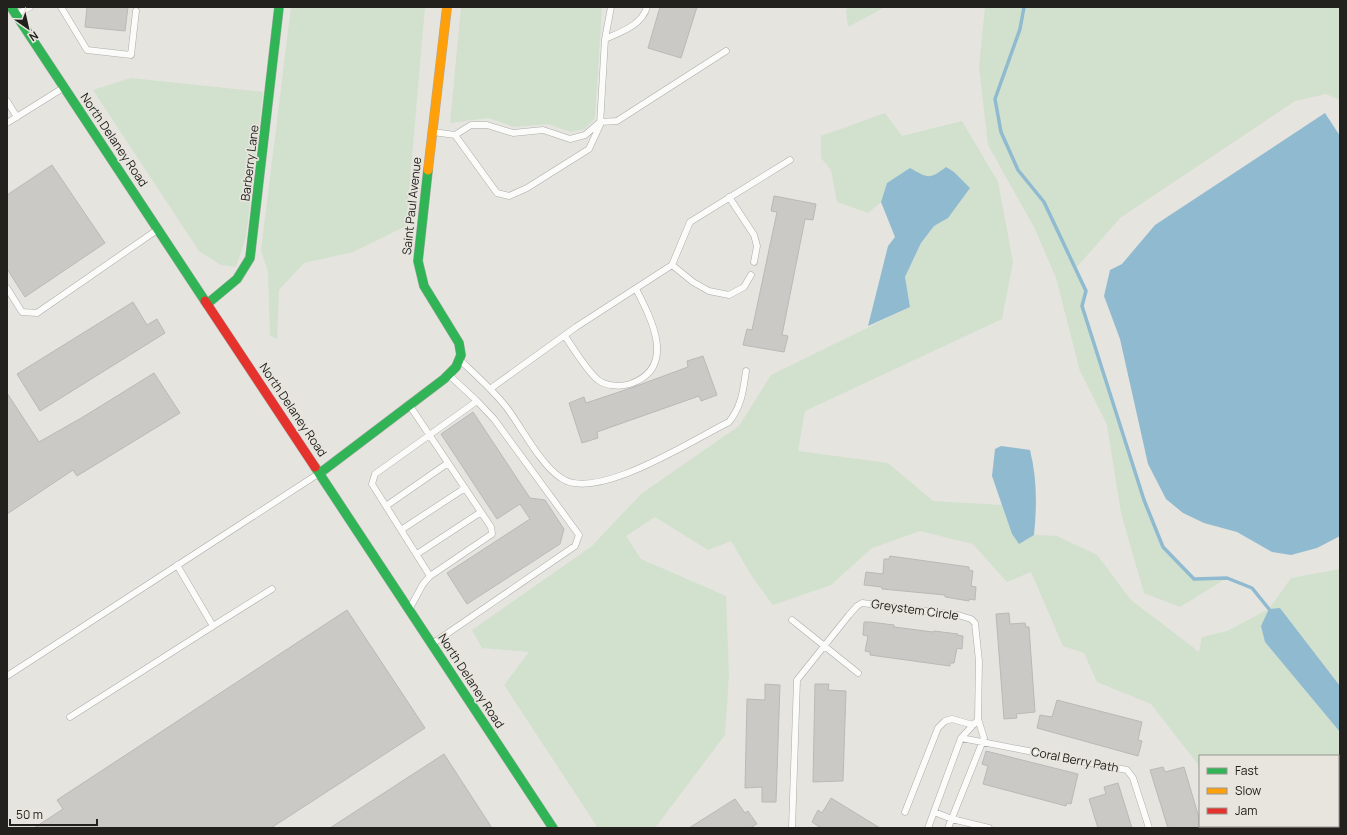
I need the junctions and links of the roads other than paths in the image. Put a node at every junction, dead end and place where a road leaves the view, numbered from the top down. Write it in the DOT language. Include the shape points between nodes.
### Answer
graph roads {
  1 [pos="30,7"];
  2 [pos="61,7"];
  3 [pos="279,7"];
  4 [pos="447,7"];
  5 [pos="612,7"];
  6 [pos="648,7"];
  7 [pos="13,11"];
  8 [pos="136,11"];
  9 [pos="605,39"];
  10 [pos="726,51"];
  11 [pos="64,87"];
  12 [pos="7,101"];
  13 [pos="17,117"];
  14 [pos="600,122"];
  15 [pos="7,123"];
  16 [pos="432,132"];
  17 [pos="455,134"];
  18 [pos="790,160"];
  19 [pos="729,198"];
  20 [pos="158,229"];
  21 [pos="754,262"];
  22 [pos="672,265"];
  23 [pos="751,275"];
  24 [pos="7,288"];
  25 [pos="636,289"];
  26 [pos="208,304"];
  27 [pos="565,336"];
  28 [pos="461,361"];
  29 [pos="746,371"];
  30 [pos="449,375"];
  31 [pos="490,390"];
  32 [pos="477,401"];
  33 [pos="409,405"];
  34 [pos="430,436"];
  35 [pos="448,463"];
  36 [pos="320,473"];
  37 [pos="465,488"];
  38 [pos="386,506"];
  39 [pos="481,512"];
  40 [pos="401,530"];
  41 [pos="417,554"];
  42 [pos="177,565"];
  43 [pos="430,576"];
  44 [pos="272,589"];
  45 [pos="409,609"];
  46 [pos="792,620"];
  47 [pos="213,626"];
  48 [pos="432,644"];
  49 [pos="824,645"];
  50 [pos="858,673"];
  51 [pos="7,676"];
  52 [pos="70,717"];
  53 [pos="976,722"];
  54 [pos="961,738"];
  55 [pos="982,742"];
  56 [pos="905,812"];
  57 [pos="934,812"];
  58 [pos="952,819"];
  59 [pos="553,828"];
  60 [pos="792,828"];
  61 [pos="928,828"];
  62 [pos="948,828"];
  63 [pos="989,828"];
  64 [pos="1149,828"];
  1 -- 7 [label="lane"];
  2 -- 8 [label="lane" via="87,50 131,55"];
  3 -- 26 [label="street, Barberry Lane" via="250,258 246,270 238,280"];
  4 -- 16 [label="street, Saint Paul Avenue"];
  5 -- 9 [label="lane"];
  6 -- 9 [label="lane" via="638,22"];
  7 -- 11 [label="street, North Delaney Road"];
  9 -- 14 [label="lane"];
  10 -- 14 [label="lane" via="617,121"];
  11 -- 13 [label="lane"];
  11 -- 20 [label="street, North Delaney Road"];
  12 -- 13 [label="lane"];
  13 -- 15 [label="lane"];
  14 -- 17 [label="lane" via="585,136 570,139 543,130 513,134 487,125 471,125"];
  14 -- 17 [label="lane" via="589,149 527,188 508,196 497,193"];
  16 -- 17 [label="lane"];
  16 -- 28 [label="street, Saint Paul Avenue" via="418,260 424,286 459,343"];
  18 -- 19 [label="lane"];
  19 -- 21 [label="lane" via="754,235 757,246"];
  19 -- 22 [label="lane" via="690,222"];
  20 -- 24 [label="lane" via="37,313 22,312"];
  20 -- 26 [label="street, North Delaney Road"];
  22 -- 23 [label="lane" via="709,291 729,294 744,287"];
  22 -- 25 [label="lane"];
  25 -- 27 [label="lane"];
  25 -- 27 [label="lane" via="650,316 658,350 656,363 641,380 627,385 610,386 598,380"];
  26 -- 36 [label="street, North Delaney Road"];
  27 -- 31 [label="lane"];
  28 -- 30 [label="street"];
  28 -- 31 [label="lane"];
  29 -- 31 [label="lane" via="742,400 738,411 729,422 641,469 583,485 561,479 553,471"];
  30 -- 32 [label="lane"];
  30 -- 33 [label="street"];
  32 -- 34 [label="lane"];
  32 -- 48 [label="lane" via="494,419 579,535 575,546"];
  33 -- 34 [label="lane"];
  33 -- 36 [label="street"];
  34 -- 35 [label="lane"];
  34 -- 38 [label="lane" via="375,474 372,484"];
  35 -- 37 [label="lane"];
  35 -- 38 [label="lane"];
  36 -- 42 [label="lane"];
  36 -- 45 [label="street, North Delaney Road"];
  37 -- 39 [label="lane"];
  37 -- 40 [label="lane"];
  38 -- 40 [label="lane"];
  39 -- 41 [label="lane"];
  39 -- 43 [label="lane" via="491,527 492,534"];
  40 -- 41 [label="lane"];
  41 -- 43 [label="lane"];
  42 -- 47 [label="lane"];
  42 -- 51 [label="lane"];
  43 -- 45 [label="lane"];
  44 -- 47 [label="lane"];
  45 -- 48 [label="street, North Delaney Road"];
  46 -- 49 [label="lane"];
  47 -- 52 [label="lane"];
  48 -- 59 [label="street, North Delaney Road"];
  49 -- 50 [label="lane"];
  49 -- 53 [label="lane, Greystem Circle" via="848,614 862,603 958,615 971,619 977,629 979,661"];
  49 -- 60 [label="lane, Greystem Circle" via="797,680"];
  53 -- 54 [label="lane"];
  53 -- 55 [label="lane, Greystem Circle" via="984,738"];
  53 -- 56 [label="lane" via="945,721 938,728"];
  54 -- 55 [label="lane, Coral Berry Path"];
  54 -- 57 [label="lane"];
  55 -- 58 [label="lane, Greystem Circle"];
  55 -- 64 [label="lane, Coral Berry Path" via="1127,770 1133,778"];
  57 -- 58 [label="lane"];
  57 -- 61 [label="lane"];
  58 -- 62 [label="lane, Greystem Circle"];
  58 -- 63 [label="lane"];
}
